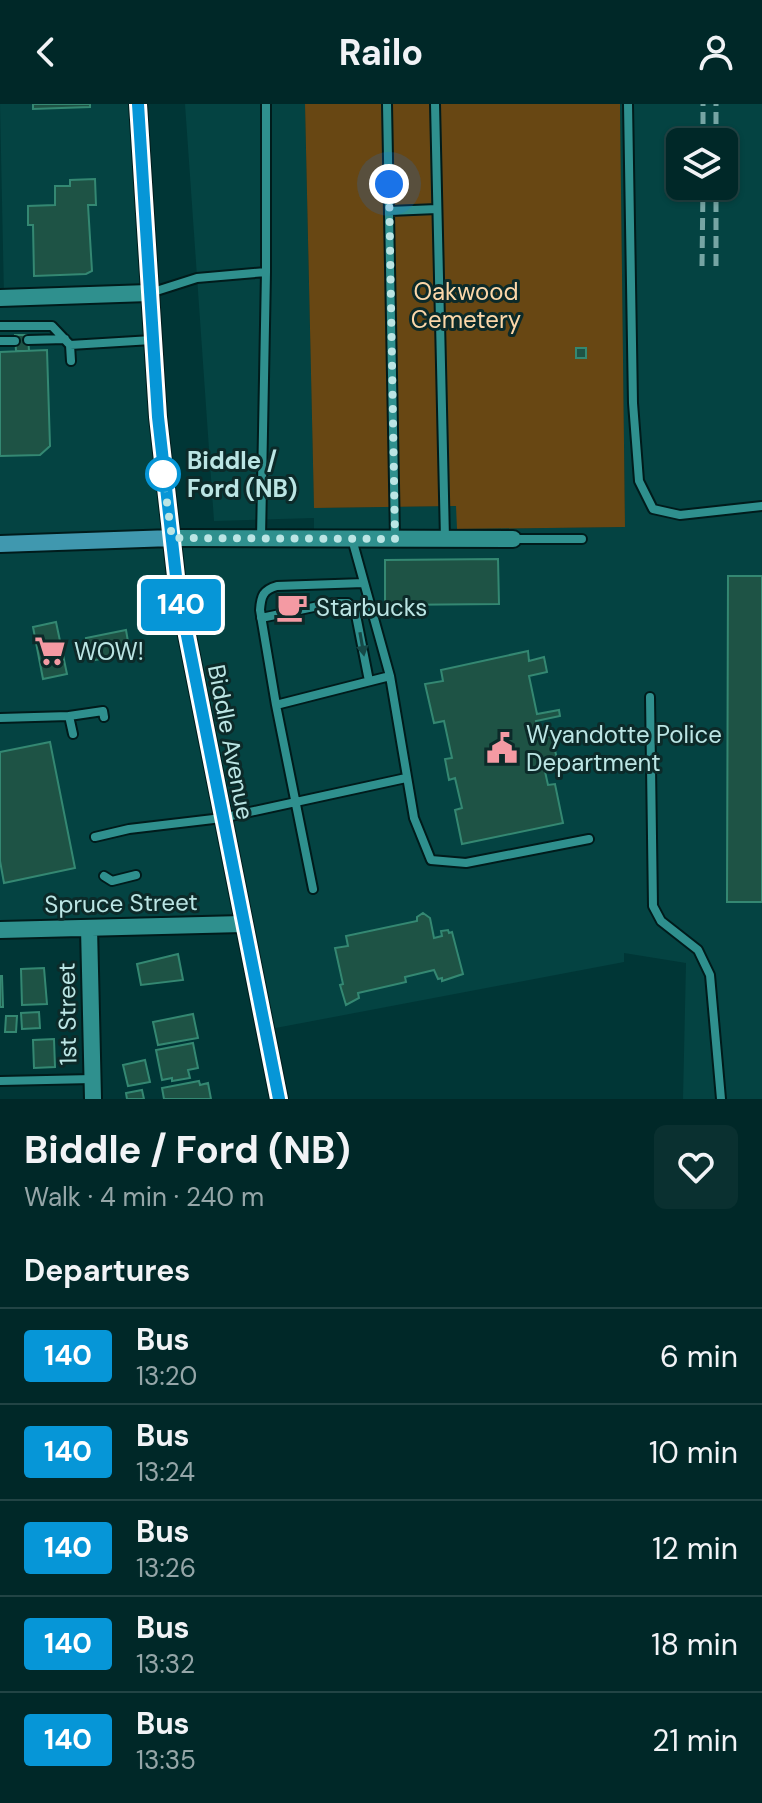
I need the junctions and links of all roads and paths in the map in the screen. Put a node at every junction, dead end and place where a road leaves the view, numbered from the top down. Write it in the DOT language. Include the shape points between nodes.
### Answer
graph roads {
  1 [pos="138,104"];
  2 [pos="266,104"];
  3 [pos="387,104"];
  4 [pos="435,104"];
  5 [pos="628,104"];
  6 [pos="437,209"];
  7 [pos="389,211"];
  8 [pos="266,272"];
  9 [pos="149,293"];
  10 [pos="0,298"];
  11 [pos="0,326"];
  12 [pos="28,340"];
  13 [pos="152,340"];
  14 [pos="0,341"];
  15 [pos="15,341"];
  16 [pos="67,342"];
  17 [pos="71,361"];
  18 [pos="762,506"];
  19 [pos="172,538"];
  20 [pos="261,538"];
  21 [pos="352,539"];
  22 [pos="395,539"];
  23 [pos="445,539"];
  24 [pos="513,539"];
  25 [pos="582,539"];
  26 [pos="0,544"];
  27 [pos="364,583"];
  28 [pos="261,618"];
  29 [pos="390,676"];
  30 [pos="369,681"];
  31 [pos="650,697"];
  32 [pos="276,705"];
  33 [pos="69,716"];
  34 [pos="104,717"];
  35 [pos="0,718"];
  36 [pos="73,734"];
  37 [pos="406,778"];
  38 [pos="295,802"];
  39 [pos="222,818"];
  40 [pos="95,837"];
  41 [pos="589,839"];
  42 [pos="136,875"];
  43 [pos="104,876"];
  44 [pos="313,889"];
  45 [pos="243,924"];
  46 [pos="89,928"];
  47 [pos="0,930"];
  48 [pos="93,1079"];
  49 [pos="0,1081"];
  50 [pos="93,1099"];
  51 [pos="279,1099"];
  52 [pos="721,1099"];
  1 -- 9 [label="main road, Biddle Avenue"];
  2 -- 8 [label="lane"];
  3 -- 7 [label="lane"];
  4 -- 6 [label="lane"];
  5 -- 18 [label="lane" via="639,481 653,509 680,515"];
  6 -- 7 [label="lane"];
  6 -- 23 [label="lane"];
  7 -- 22 [label="lane"];
  8 -- 9 [label="lane" via="197,278"];
  8 -- 20 [label="lane"];
  9 -- 10 [label="street"];
  9 -- 13 [label="main road, Biddle Avenue"];
  11 -- 16 [label="lane" via="52,326"];
  12 -- 16 [label="lane"];
  13 -- 16 [label="lane"];
  13 -- 19 [label="main road, Biddle Avenue"];
  14 -- 15 [label="lane"];
  16 -- 17 [label="lane"];
  19 -- 20 [label="street"];
  19 -- 26 [label="main road"];
  19 -- 39 [label="main road, Biddle Avenue" via="185,634"];
  20 -- 21 [label="street"];
  21 -- 22 [label="street"];
  21 -- 27 [label="lane"];
  22 -- 23 [label="street"];
  23 -- 24 [label="street"];
  24 -- 25 [label="lane"];
  27 -- 28 [label="lane" via="266,589"];
  27 -- 29 [label="lane"];
  28 -- 30 [label="lane, one-way" via="333,603 352,605"];
  28 -- 32 [label="lane"];
  29 -- 30 [label="lane"];
  29 -- 37 [label="lane"];
  30 -- 32 [label="lane"];
  31 -- 52 [label="lane" via="653,906 661,921 698,950 710,975"];
  32 -- 38 [label="lane"];
  33 -- 34 [label="lane" via="103,711"];
  33 -- 35 [label="lane"];
  33 -- 36 [label="lane"];
  37 -- 38 [label="lane"];
  37 -- 41 [label="lane" via="414,818 431,860 466,863"];
  38 -- 39 [label="lane"];
  38 -- 44 [label="lane"];
  39 -- 40 [label="lane"];
  39 -- 45 [label="main road, Biddle Avenue"];
  42 -- 43 [label="lane" via="112,881"];
  45 -- 46 [label="street, Spruce Street"];
  45 -- 51 [label="main road, Biddle Avenue"];
  46 -- 47 [label="street, Spruce Street"];
  46 -- 48 [label="street, 1st Street"];
  48 -- 49 [label="lane"];
  48 -- 50 [label="street, 1st Street"];
}
